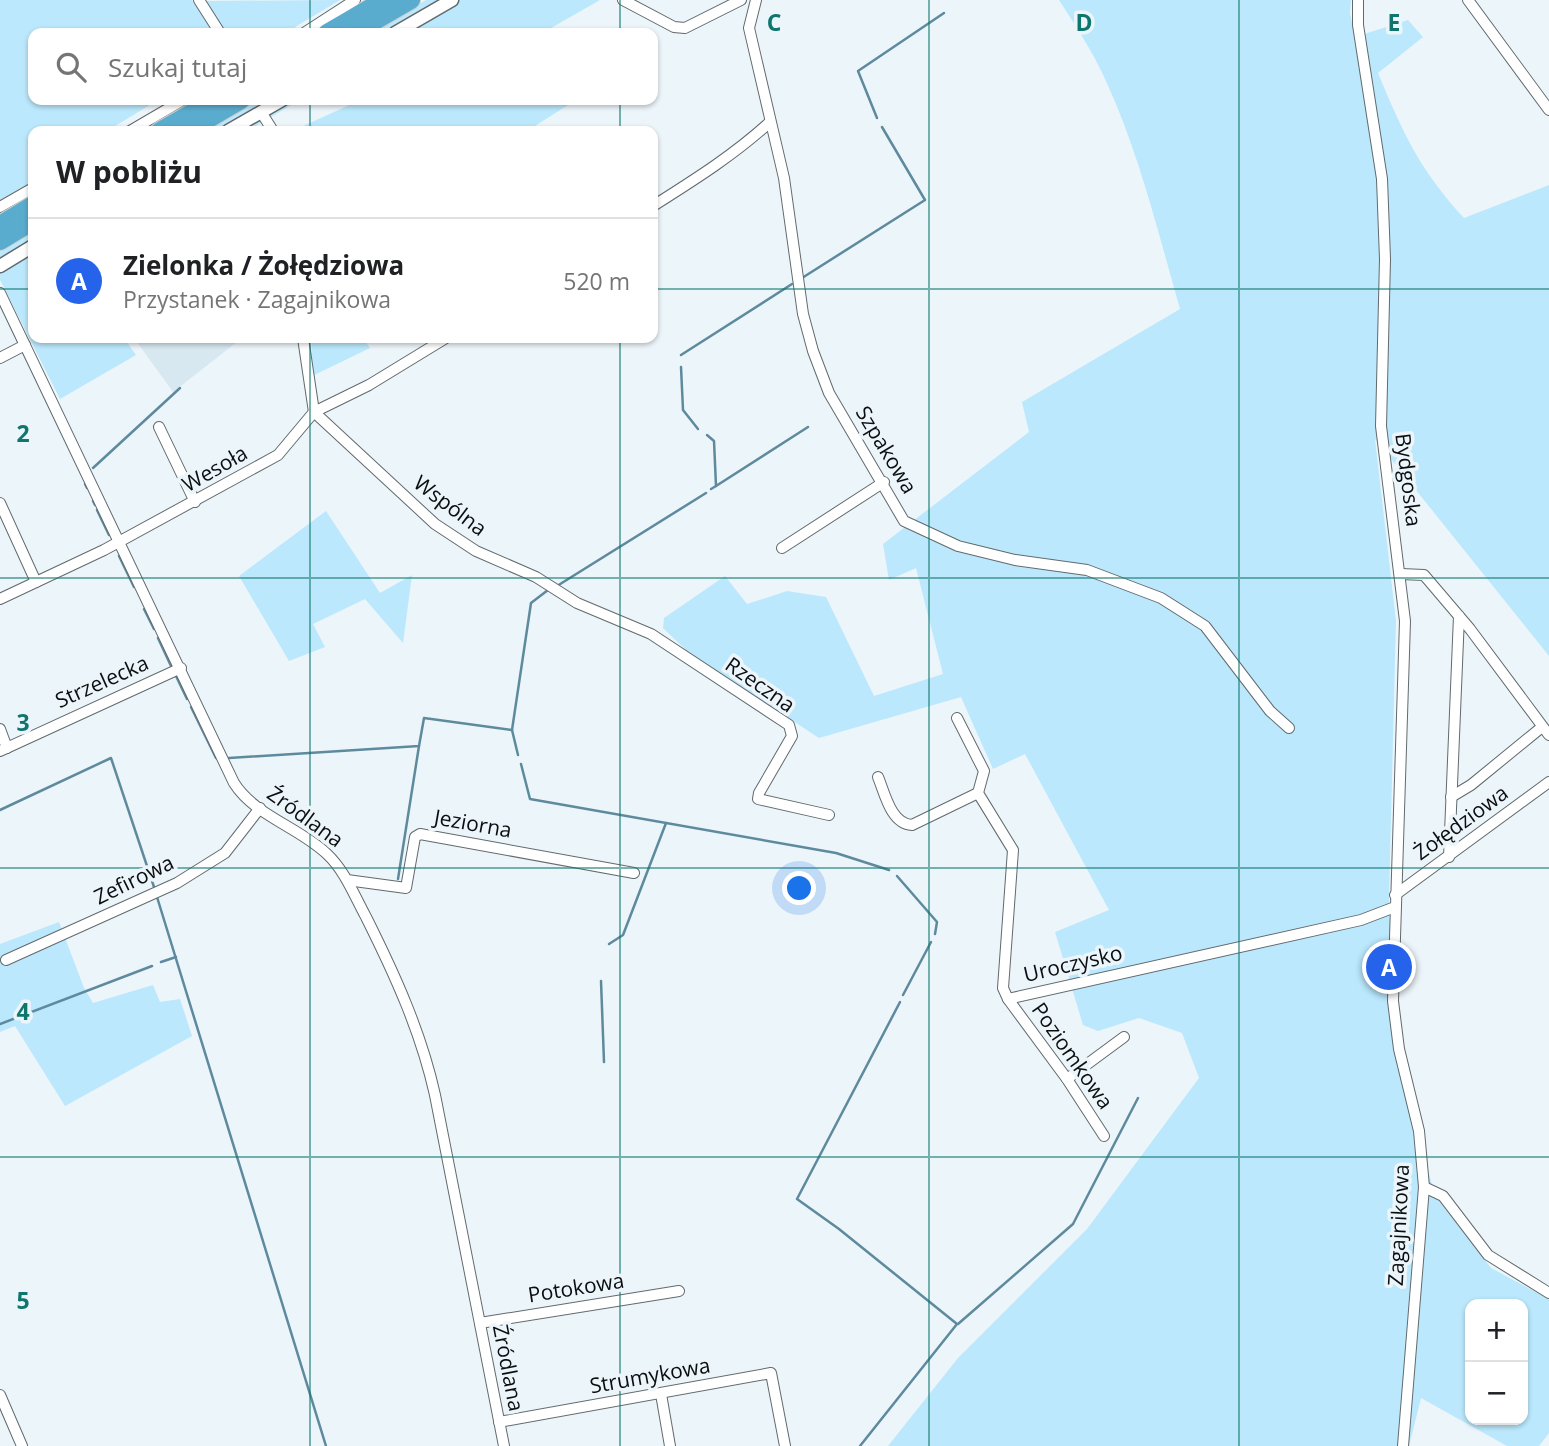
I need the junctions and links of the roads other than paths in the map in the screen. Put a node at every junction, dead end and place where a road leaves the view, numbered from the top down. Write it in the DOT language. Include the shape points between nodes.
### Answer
graph roads {
  1 [pos="199,0"];
  2 [pos="355,0"];
  3 [pos="384,0"];
  4 [pos="411,0"];
  5 [pos="452,0"];
  6 [pos="623,0"];
  7 [pos="741,0"];
  8 [pos="756,0"];
  9 [pos="1358,0"];
  10 [pos="1468,0"];
  11 [pos="217,28"];
  12 [pos="312,28"];
  13 [pos="336,28"];
  14 [pos="363,28"];
  15 [pos="404,28"];
  16 [pos="174,105"];
  17 [pos="205,105"];
  18 [pos="232,105"];
  19 [pos="273,105"];
  20 [pos="1549,110"];
  21 [pos="261,112"];
  22 [pos="770,122"];
  23 [pos="139,126"];
  24 [pos="169,126"];
  25 [pos="197,126"];
  26 [pos="237,126"];
  27 [pos="270,126"];
  28 [pos="28,191"];
  29 [pos="658,203"];
  30 [pos="0,207"];
  31 [pos="28,208"];
  32 [pos="28,224"];
  33 [pos="0,225"];
  34 [pos="0,241"];
  35 [pos="28,249"];
  36 [pos="0,266"];
  37 [pos="0,293"];
  38 [pos="304,343"];
  39 [pos="438,343"];
  40 [pos="25,345"];
  41 [pos="0,358"];
  42 [pos="314,412"];
  43 [pos="159,427"];
  44 [pos="884,482"];
  45 [pos="195,502"];
  46 [pos="0,503"];
  47 [pos="120,541"];
  48 [pos="782,548"];
  49 [pos="1401,574"];
  50 [pos="36,582"];
  51 [pos="0,599"];
  52 [pos="1459,616"];
  53 [pos="651,634"];
  54 [pos="181,668"];
  55 [pos="957,719"];
  56 [pos="1289,728"];
  57 [pos="0,729"];
  58 [pos="1546,731"];
  59 [pos="3,749"];
  60 [pos="878,777"];
  61 [pos="1549,782"];
  62 [pos="978,793"];
  63 [pos="1451,797"];
  64 [pos="260,808"];
  65 [pos="829,815"];
  66 [pos="1449,857"];
  67 [pos="635,873"];
  68 [pos="347,880"];
  69 [pos="1395,895"];
  70 [pos="1395,907"];
  71 [pos="6,960"];
  72 [pos="1393,965"];
  73 [pos="1008,999"];
  74 [pos="1124,1037"];
  75 [pos="1067,1079"];
  76 [pos="1104,1136"];
  77 [pos="1424,1187"];
  78 [pos="679,1291"];
  79 [pos="1549,1293"];
  80 [pos="480,1323"];
  81 [pos="661,1394"];
  82 [pos="0,1395"];
  83 [pos="499,1422"];
  84 [pos="22,1446"];
  85 [pos="504,1446"];
  86 [pos="670,1446"];
  87 [pos="785,1446"];
  88 [pos="1403,1446"];
  1 -- 11 [label="street"];
  2 -- 12 [label="street"];
  3 -- 13 [label="highway"];
  4 -- 14 [label="highway"];
  5 -- 15 [label="street"];
  6 -- 7 [label="street" via="674,27 685,28"];
  8 -- 22 [label="street, Szpakowa" via="749,27"];
  9 -- 49 [label="street, Bydgoska" via="1382,179 1381,426"];
  10 -- 20 [label="street"];
  16 -- 23 [label="street"];
  17 -- 24 [label="highway"];
  18 -- 25 [label="highway"];
  19 -- 21 [label="street"];
  21 -- 26 [label="street"];
  21 -- 27 [label="street"];
  22 -- 29 [label="street" via="687,187"];
  22 -- 44 [label="street, Szpakowa" via="813,351 829,393"];
  28 -- 30 [label="street"];
  31 -- 33 [label="highway"];
  32 -- 34 [label="highway"];
  35 -- 36 [label="street"];
  37 -- 40 [label="street, Źródlana"];
  38 -- 42 [label="street"];
  39 -- 42 [label="street"];
  40 -- 41 [label="street"];
  40 -- 47 [label="street, Źródlana"];
  42 -- 45 [label="street, Wesoła" via="278,455"];
  42 -- 53 [label="street, Wspólna" via="457,541 577,603"];
  43 -- 45 [label="street"];
  44 -- 48 [label="street"];
  44 -- 56 [label="street, Szpakowa" via="904,521 958,546 1087,570 1173,605 1210,633 1270,711"];
  45 -- 47 [label="street, Wesoła"];
  46 -- 50 [label="street"];
  47 -- 50 [label="street, Wesoła"];
  47 -- 54 [label="street, Źródlana"];
  49 -- 52 [label="street" via="1424,575"];
  49 -- 69 [label="street, Bydgoska" via="1405,621"];
  50 -- 51 [label="street, Wesoła"];
  52 -- 58 [label="street"];
  52 -- 63 [label="street"];
  53 -- 65 [label="street, Rzeczna" via="789,725 792,736 758,799"];
  54 -- 59 [label="street, Strzelecka"];
  54 -- 64 [label="street, Źródlana" via="234,783"];
  55 -- 62 [label="street" via="984,771"];
  57 -- 59 [label="street"];
  58 -- 63 [label="street"];
  60 -- 62 [label="street" via="896,818 905,825"];
  61 -- 66 [label="street, Żołędziowa"];
  62 -- 73 [label="street, Uroczysko" via="1013,850 1003,988"];
  63 -- 66 [label="street"];
  64 -- 68 [label="street, Źródlana" via="318,846"];
  64 -- 71 [label="street, Zefirowa" via="225,853 177,883"];
  66 -- 69 [label="street, Żołędziowa"];
  67 -- 68 [label="street, Jeziorna" via="420,834 415,837 406,888"];
  68 -- 80 [label="street, Źródlana" via="423,1044"];
  69 -- 70 [label="street, Bydgoska"];
  70 -- 72 [label="street, Bydgoska"];
  70 -- 73 [label="street, Uroczysko" via="1361,920"];
  72 -- 77 [label="street, Zagajnikowa" via="1396,1034 1419,1131"];
  73 -- 75 [label="street, Poziomkowa"];
  74 -- 75 [label="street"];
  75 -- 76 [label="street, Poziomkowa"];
  77 -- 79 [label="street" via="1443,1196 1488,1255"];
  77 -- 88 [label="street, Zagajnikowa"];
  78 -- 80 [label="street, Potokowa"];
  80 -- 83 [label="street, Źródlana"];
  81 -- 83 [label="street, Strumykowa"];
  81 -- 86 [label="street"];
  81 -- 87 [label="street, Strumykowa" via="771,1373"];
  82 -- 84 [label="street"];
  83 -- 85 [label="street, Źródlana"];
}
